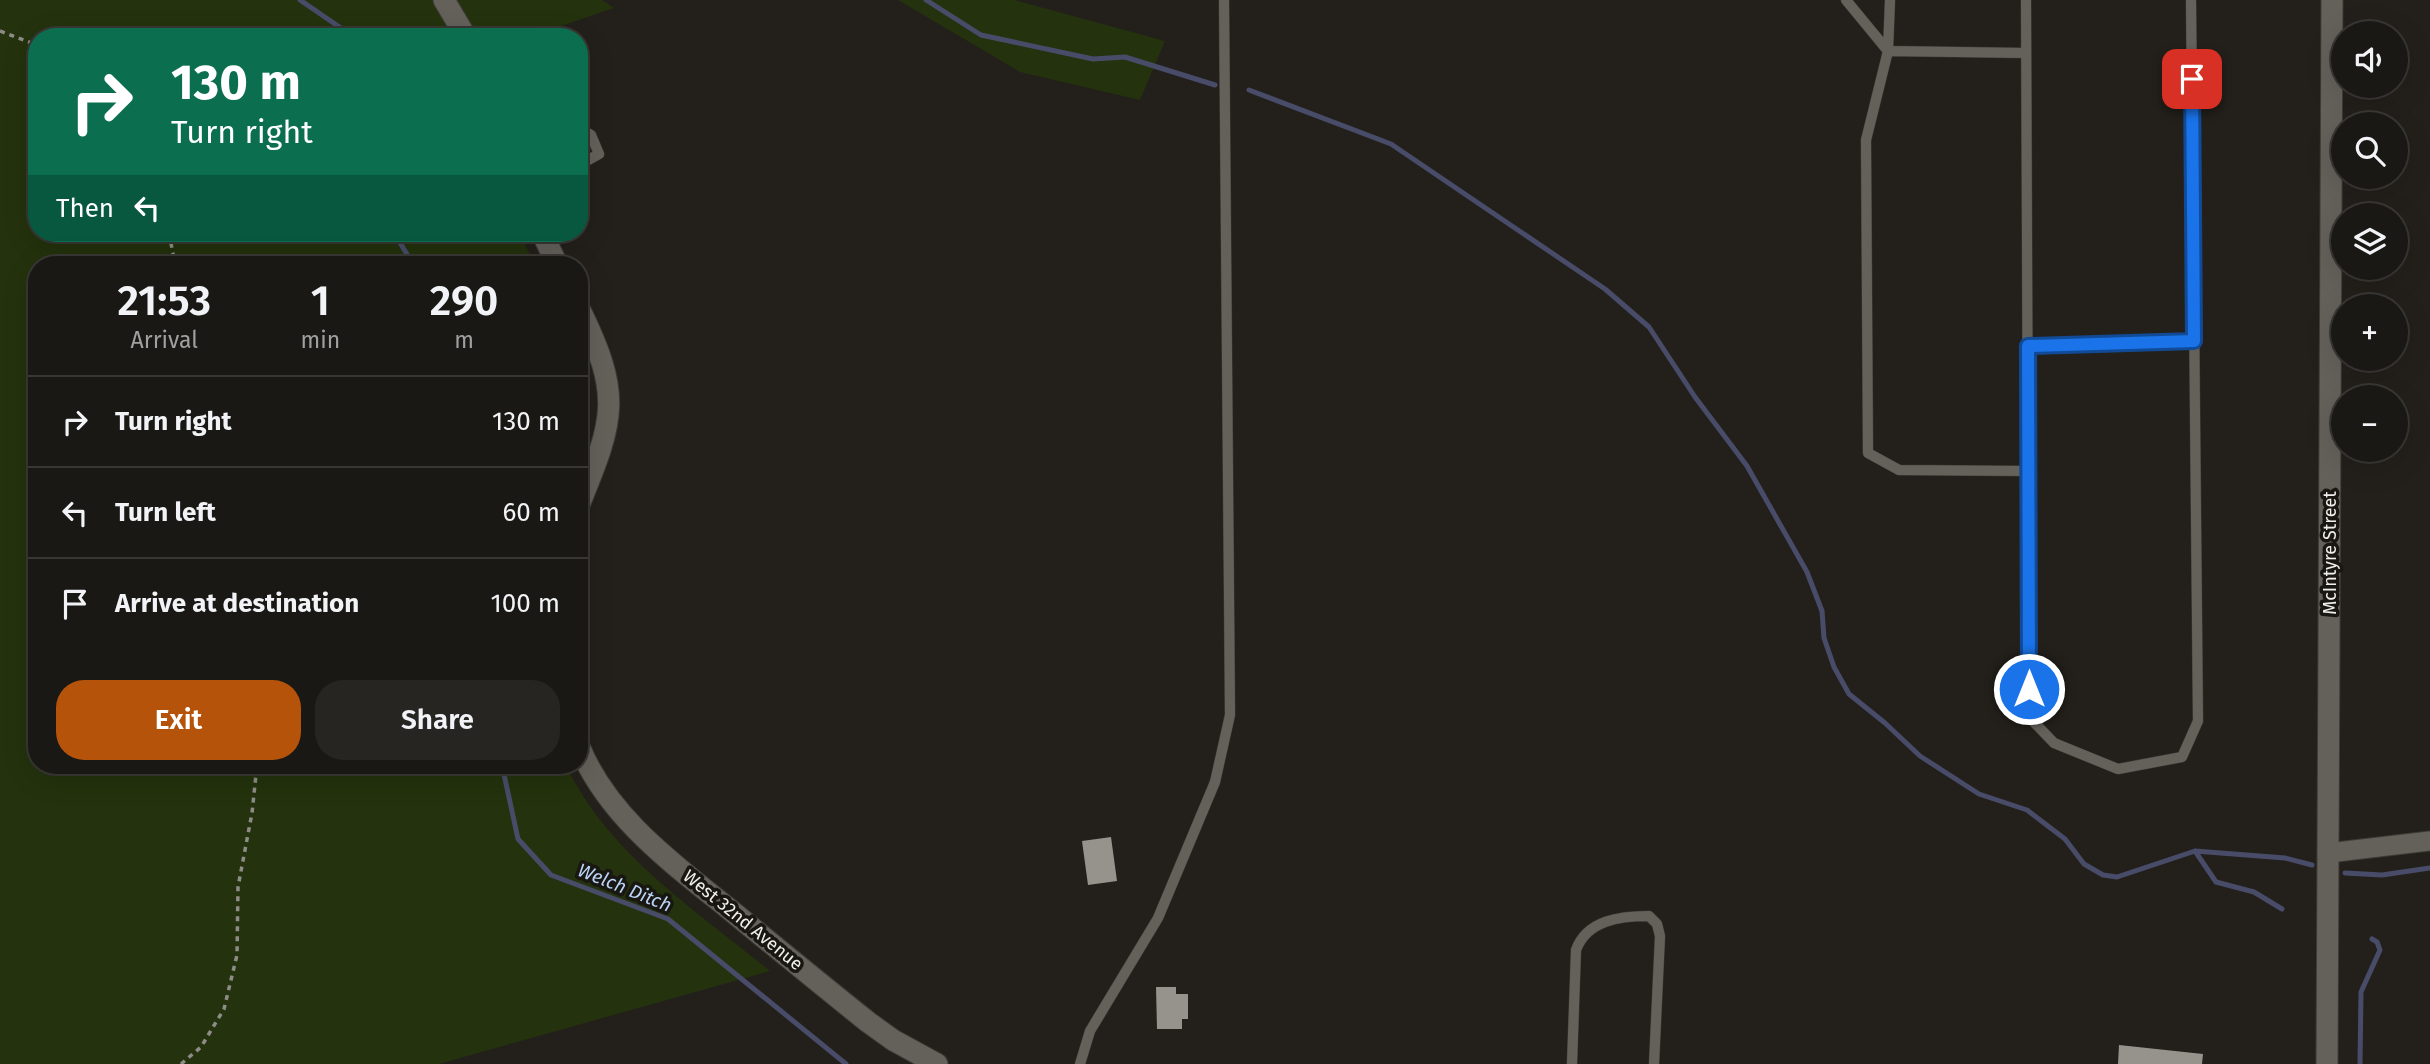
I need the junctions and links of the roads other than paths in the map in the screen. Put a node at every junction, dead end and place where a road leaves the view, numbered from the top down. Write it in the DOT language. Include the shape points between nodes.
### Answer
graph roads {
  1 [pos="444,0"];
  2 [pos="1224,0"];
  3 [pos="1846,0"];
  4 [pos="1890,0"];
  5 [pos="2026,0"];
  6 [pos="2191,0"];
  7 [pos="2332,0"];
  8 [pos="461,28"];
  9 [pos="1888,51"];
  10 [pos="2026,53"];
  11 [pos="588,133"];
  12 [pos="588,160"];
  13 [pos="588,328"];
  14 [pos="2194,341"];
  15 [pos="2028,346"];
  16 [pos="2028,471"];
  17 [pos="588,483"];
  18 [pos="588,765"];
  19 [pos="2430,841"];
  20 [pos="2329,853"];
  21 [pos="937,1064"];
  22 [pos="1080,1064"];
  23 [pos="1572,1064"];
  24 [pos="1654,1064"];
  25 [pos="2327,1064"];
  1 -- 8 [label="street"];
  2 -- 22 [label="lane" via="1230,715 1215,782 1163,906 1090,1031"];
  3 -- 9 [label="lane"];
  4 -- 9 [label="lane"];
  5 -- 10 [label="lane"];
  6 -- 14 [label="lane"];
  7 -- 20 [label="street, McIntyre Street"];
  9 -- 10 [label="lane"];
  9 -- 16 [label="lane" via="1866,139 1868,453 1899,470"];
  10 -- 15 [label="lane"];
  11 -- 12 [label="lane" via="599,154"];
  13 -- 17 [label="street" via="604,364 610,396 608,422"];
  14 -- 15 [label="lane"];
  14 -- 16 [label="lane" via="2198,721 2182,757 2118,769 2054,743 2029,717"];
  15 -- 16 [label="lane"];
  18 -- 21 [label="street, West 32nd Avenue" via="630,823 671,862 868,1022"];
  19 -- 20 [label="street"];
  20 -- 25 [label="street, McIntyre Street"];
  23 -- 24 [label="lane" via="1576,950 1581,936 1598,924 1649,916 1660,936"];
}
